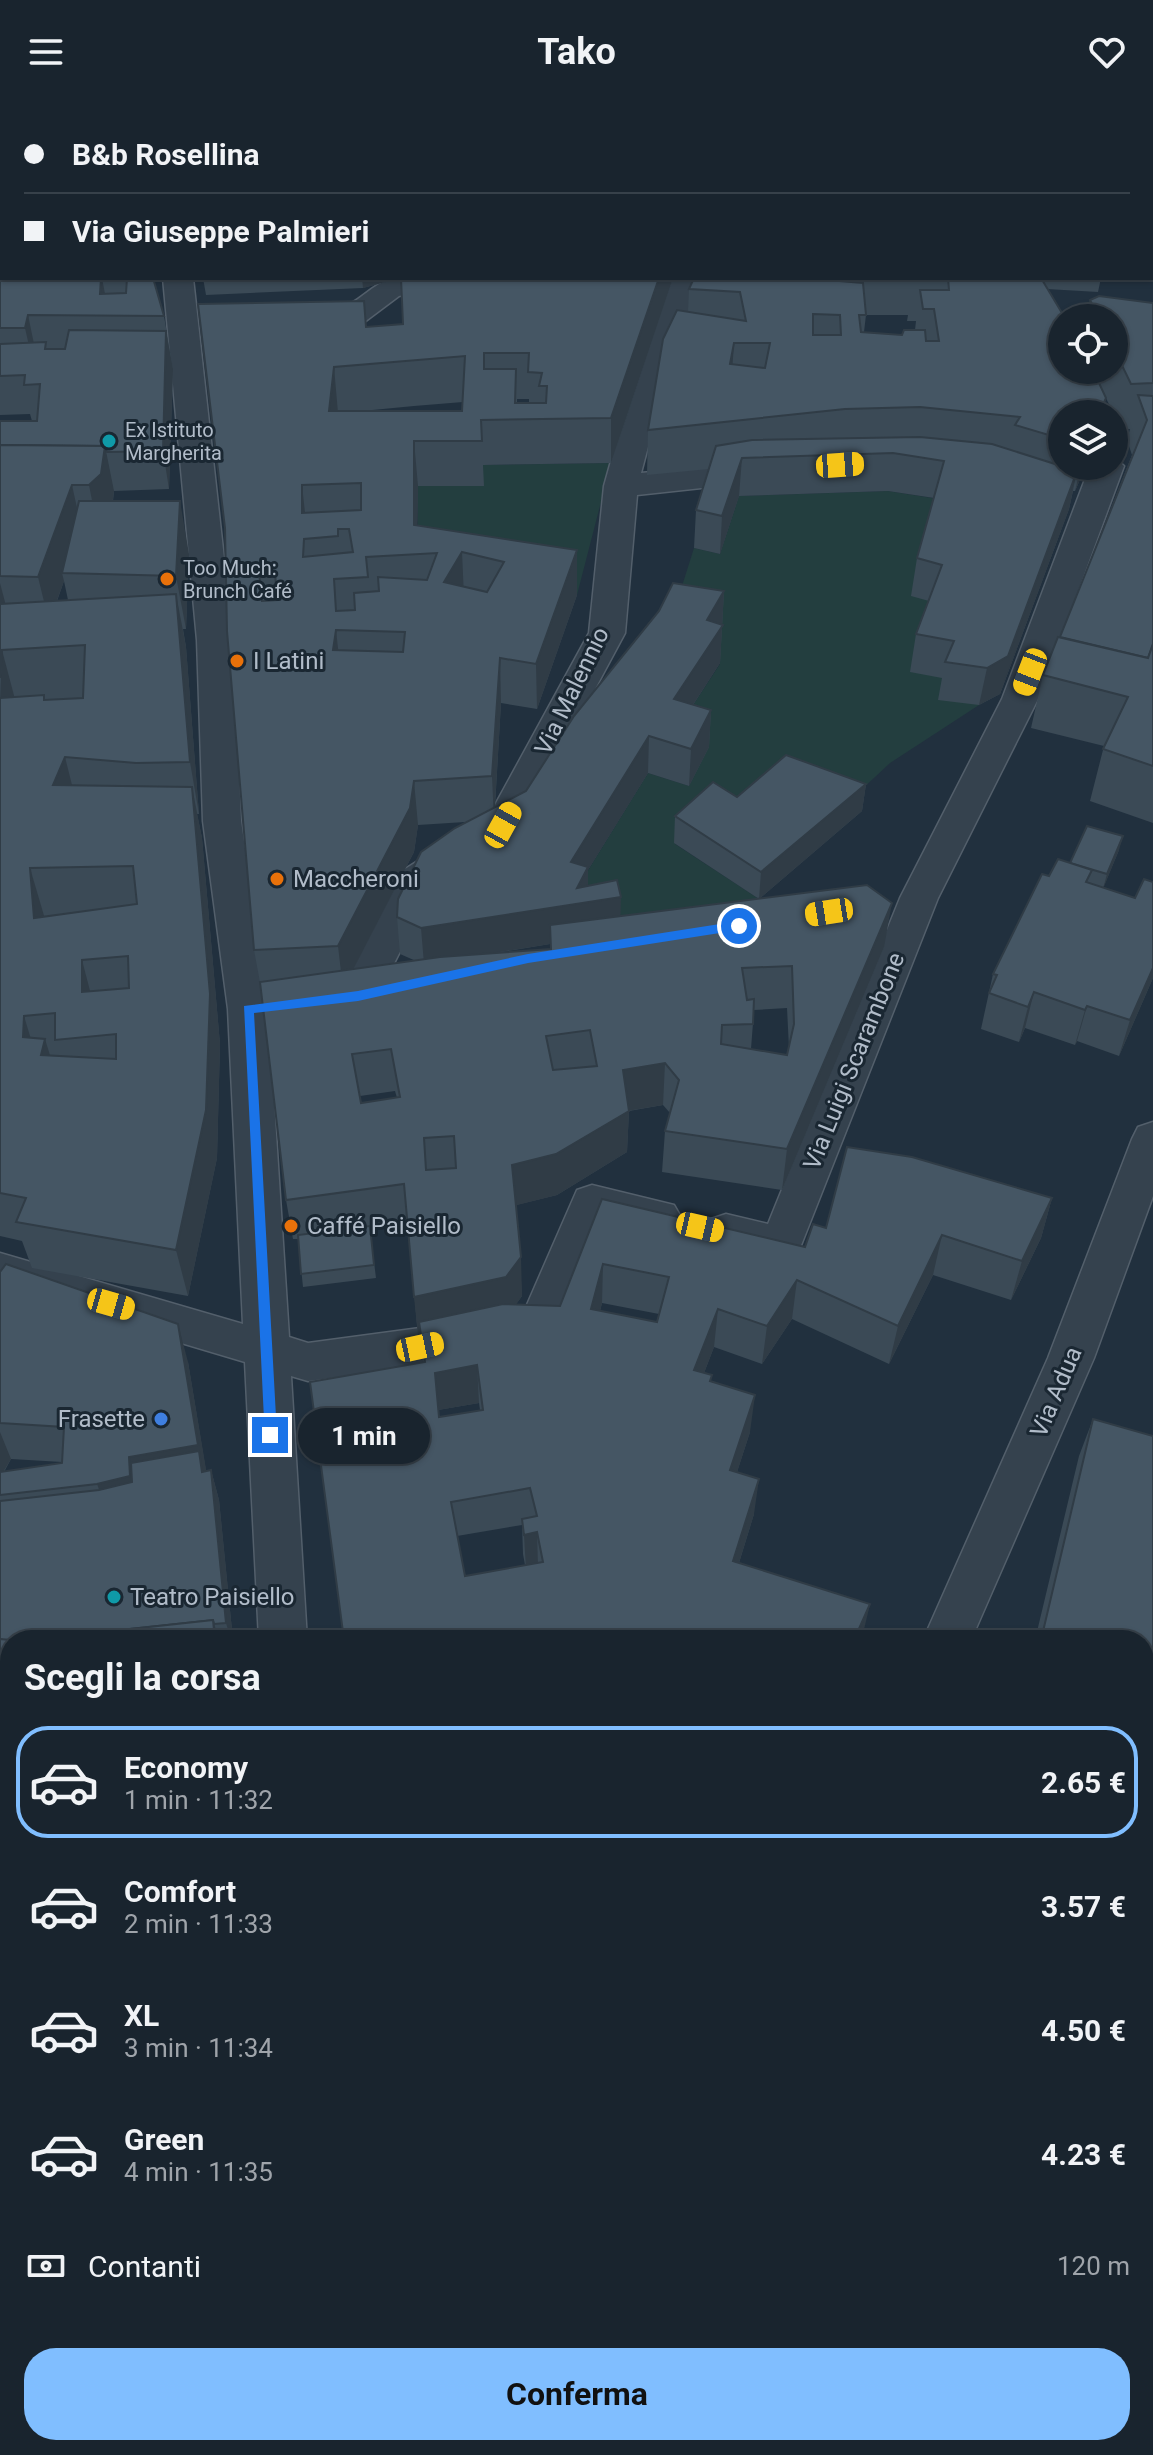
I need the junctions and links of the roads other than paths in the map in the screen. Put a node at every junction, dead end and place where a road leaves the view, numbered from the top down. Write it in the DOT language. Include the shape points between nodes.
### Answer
graph roads {
  1 [pos="178,280"];
  2 [pos="422,280"];
  3 [pos="684,280"];
  4 [pos="278,318"];
  5 [pos="219,320"];
  6 [pos="183,322"];
  7 [pos="795,469"];
  8 [pos="1097,480"];
  9 [pos="621,486"];
  10 [pos="919,898"];
  11 [pos="872,905"];
  12 [pos="405,986"];
  13 [pos="1153,1139"];
  14 [pos="6,1287"];
  15 [pos="265,1348"];
  16 [pos="282,1630"];
  17 [pos="951,1630"];
  1 -- 6 [label="street"];
  2 -- 4 [label="street" via="388,289 352,316"];
  3 -- 9 [label="street, Via Malennio"];
  5 -- 6 [label="street"];
  6 -- 15 [label="street" via="208,821 264,1007"];
  7 -- 9 [label="street"];
  8 -- 10 [label="street, Via Luigi Scarambone" via="1081,503 1020,699"];
  9 -- 12 [label="street, Via Malennio" via="607,633 503,825 416,881 342,998"];
  10 -- 11 [label="street"];
  10 -- 15 [label="street, Via Luigi Scarambone" via="781,1245 592,1202 542,1323 308,1362"];
  13 -- 17 [label="street, Via Adua" via="1071,1358"];
  14 -- 15 [label="street"];
  15 -- 16 [label="street"];
}
